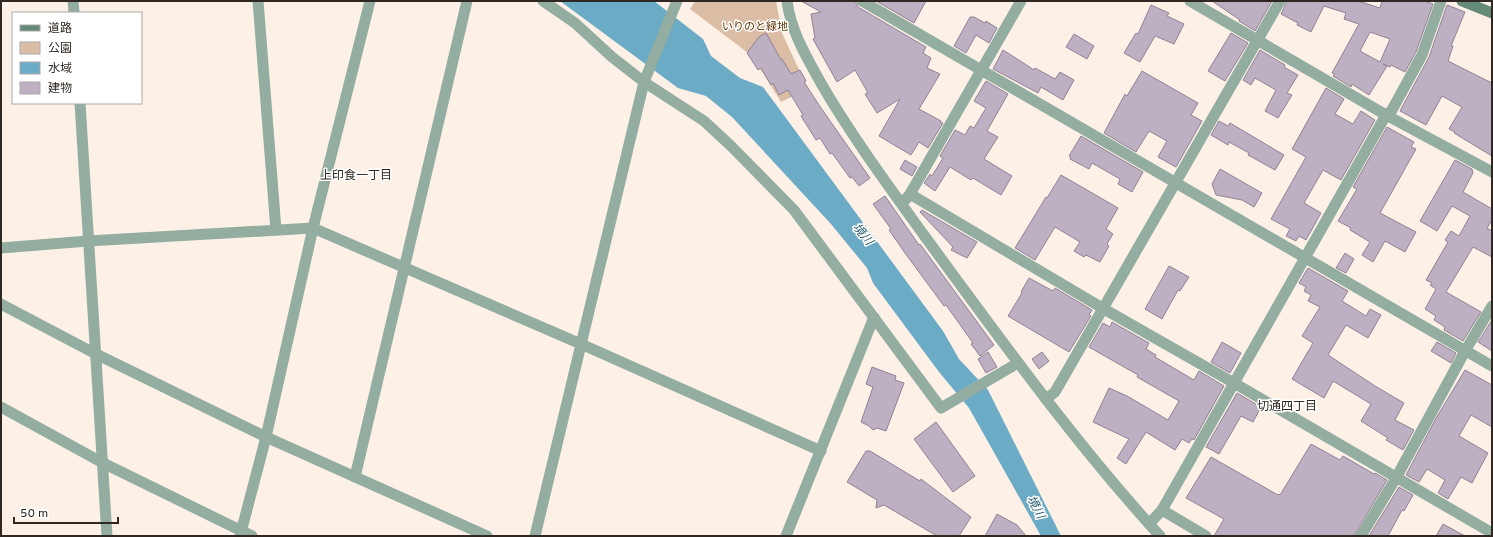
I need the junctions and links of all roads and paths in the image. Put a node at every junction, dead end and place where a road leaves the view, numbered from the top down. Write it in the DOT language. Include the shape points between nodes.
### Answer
graph roads {
  1 [pos="73,1"];
  2 [pos="258,1"];
  3 [pos="370,1"];
  4 [pos="467,1"];
  5 [pos="543,1"];
  6 [pos="786,1"];
  7 [pos="862,1"];
  8 [pos="1021,1"];
  9 [pos="1190,1"];
  10 [pos="1280,1"];
  11 [pos="1441,1"];
  12 [pos="1462,1"];
  13 [pos="675,4"];
  14 [pos="74,12"];
  15 [pos="1492,13"];
  16 [pos="1258,41"];
  17 [pos="981,69"];
  18 [pos="645,78"];
  19 [pos="80,104"];
  20 [pos="1386,115"];
  21 [pos="1492,172"];
  22 [pos="1175,182"];
  23 [pos="910,194"];
  24 [pos="902,204"];
  25 [pos="313,228"];
  26 [pos="276,230"];
  27 [pos="88,240"];
  28 [pos="1,248"];
  29 [pos="1306,258"];
  30 [pos="404,268"];
  31 [pos="1,304"];
  32 [pos="1492,306"];
  33 [pos="1104,309"];
  34 [pos="874,317"];
  35 [pos="581,344"];
  36 [pos="1465,350"];
  37 [pos="96,354"];
  38 [pos="1018,363"];
  39 [pos="1492,366"];
  40 [pos="1234,383"];
  41 [pos="1046,399"];
  42 [pos="1,408"];
  43 [pos="266,438"];
  44 [pos="821,451"];
  45 [pos="103,463"];
  46 [pos="355,477"];
  47 [pos="1396,478"];
  48 [pos="1162,510"];
  49 [pos="1149,524"];
  50 [pos="241,533"];
  51 [pos="1492,533"];
  52 [pos="107,536"];
  53 [pos="252,536"];
  54 [pos="487,536"];
  55 [pos="535,536"];
  56 [pos="786,536"];
  57 [pos="1160,536"];
  58 [pos="1206,536"];
  59 [pos="1361,536"];
  1 -- 14 [label="street"];
  2 -- 26 [label="street"];
  3 -- 25 [label="street"];
  4 -- 30 [label="street"];
  5 -- 18 [label="street" via="576,23 612,57"];
  6 -- 24 [label="street" via="799,45 844,122"];
  7 -- 17 [label="street"];
  8 -- 17 [label="street"];
  9 -- 16 [label="street"];
  10 -- 16 [label="street"];
  11 -- 20 [label="street" via="1422,55 1392,110"];
  12 -- 15 [label="main road"];
  13 -- 18 [label="street"];
  16 -- 20 [label="street"];
  16 -- 22 [label="street"];
  17 -- 22 [label="street"];
  17 -- 23 [label="street"];
  18 -- 34 [label="street" via="704,122 794,210"];
  18 -- 35 [label="street"];
  19 -- 27 [label="street"];
  20 -- 21 [label="street"];
  20 -- 29 [label="street"];
  22 -- 29 [label="street"];
  22 -- 33 [label="street"];
  23 -- 24 [label="street"];
  23 -- 33 [label="street"];
  24 -- 38 [label="street"];
  25 -- 26 [label="street"];
  25 -- 30 [label="street"];
  25 -- 43 [label="street"];
  26 -- 27 [label="street"];
  27 -- 28 [label="street"];
  27 -- 37 [label="street"];
  29 -- 36 [label="street"];
  29 -- 40 [label="street"];
  30 -- 35 [label="street"];
  30 -- 46 [label="street"];
  31 -- 37 [label="street"];
  32 -- 36 [label="street"];
  33 -- 40 [label="street"];
  33 -- 41 [label="street" via="1055,392"];
  34 -- 38 [label="street" via="941,408"];
  34 -- 44 [label="street"];
  35 -- 44 [label="street"];
  35 -- 55 [label="street"];
  36 -- 39 [label="street"];
  36 -- 47 [label="street"];
  37 -- 43 [label="street"];
  37 -- 45 [label="street"];
  38 -- 41 [label="street"];
  40 -- 47 [label="street"];
  40 -- 48 [label="street"];
  41 -- 49 [label="street" via="1119,491"];
  42 -- 45 [label="street"];
  43 -- 46 [label="street"];
  43 -- 50 [label="street"];
  44 -- 56 [label="street"];
  45 -- 50 [label="street"];
  45 -- 52 [label="street"];
  46 -- 54 [label="street"];
  47 -- 51 [label="street"];
  47 -- 59 [label="street"];
  48 -- 49 [label="street"];
  48 -- 58 [label="street"];
  49 -- 57 [label="street"];
  50 -- 53 [label="street"];
}
